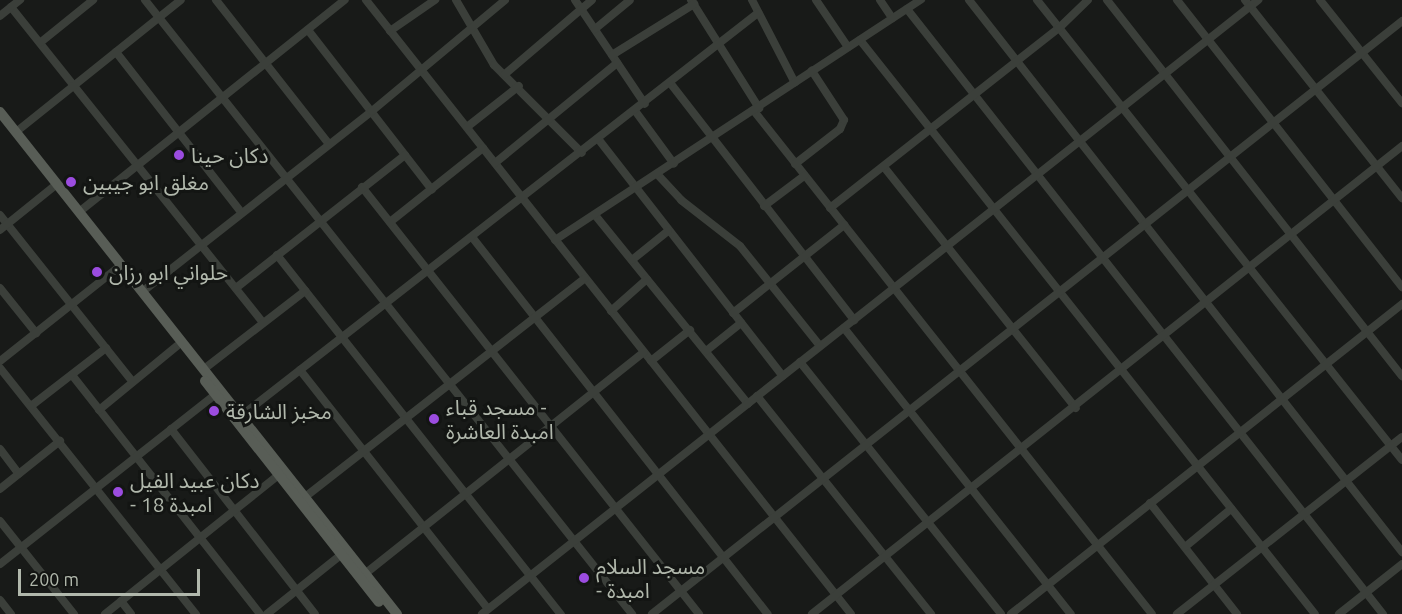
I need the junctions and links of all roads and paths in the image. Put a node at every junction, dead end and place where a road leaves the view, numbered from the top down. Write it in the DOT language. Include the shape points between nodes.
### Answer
graph roads {
  1 [pos="20,0"];
  2 [pos="76,0"];
  3 [pos="93,0"];
  4 [pos="145,0"];
  5 [pos="182,0"];
  6 [pos="216,0"];
  7 [pos="345,0"];
  8 [pos="366,0"];
  9 [pos="435,0"];
  10 [pos="456,0"];
  11 [pos="505,0"];
  12 [pos="575,0"];
  13 [pos="592,0"];
  14 [pos="630,0"];
  15 [pos="752,0"];
  16 [pos="816,0"];
  17 [pos="880,0"];
  18 [pos="921,0"];
  19 [pos="969,0"];
  20 [pos="1037,0"];
  21 [pos="1086,0"];
  22 [pos="1107,0"];
  23 [pos="1177,0"];
  24 [pos="1258,0"];
  25 [pos="1320,0"];
  26 [pos="693,2"];
  27 [pos="1247,3"];
  28 [pos="422,4"];
  29 [pos="11,7"];
  30 [pos="82,8"];
  31 [pos="581,9"];
  32 [pos="907,9"];
  33 [pos="758,13"];
  34 [pos="0,16"];
  35 [pos="159,18"];
  36 [pos="892,18"];
  37 [pos="1402,21"];
  38 [pos="472,28"];
  39 [pos="1059,28"];
  40 [pos="595,29"];
  41 [pos="308,30"];
  42 [pos="390,31"];
  43 [pos="1208,39"];
  44 [pos="860,40"];
  45 [pos="40,42"];
  46 [pos="719,45"];
  47 [pos="848,48"];
  48 [pos="116,52"];
  49 [pos="1361,52"];
  50 [pos="612,55"];
  51 [pos="1016,61"];
  52 [pos="617,63"];
  53 [pos="266,64"];
  54 [pos="422,70"];
  55 [pos="812,71"];
  56 [pos="1164,73"];
  57 [pos="504,74"];
  58 [pos="795,83"];
  59 [pos="671,84"];
  60 [pos="74,86"];
  61 [pos="519,86"];
  62 [pos="1314,89"];
  63 [pos="974,94"];
  64 [pos="223,99"];
  65 [pos="645,104"];
  66 [pos="1402,104"];
  67 [pos="1122,108"];
  68 [pos="757,110"];
  69 [pos="372,111"];
  70 [pos="0,112"];
  71 [pos="636,112"];
  72 [pos="549,117"];
  73 [pos="0,122"];
  74 [pos="1270,122"];
  75 [pos="467,127"];
  76 [pos="930,128"];
  77 [pos="16,132"];
  78 [pos="180,133"];
  79 [pos="599,140"];
  80 [pos="711,140"];
  81 [pos="1081,143"];
  82 [pos="329,144"];
  83 [pos="1402,146"];
  84 [pos="483,148"];
  85 [pos="582,153"];
  86 [pos="1228,154"];
  87 [pos="405,155"];
  88 [pos="495,163"];
  89 [pos="674,164"];
  90 [pos="795,164"];
  91 [pos="138,166"];
  92 [pos="884,166"];
  93 [pos="1378,166"];
  94 [pos="658,175"];
  95 [pos="804,176"];
  96 [pos="1038,177"];
  97 [pos="286,179"];
  98 [pos="55,186"];
  99 [pos="362,187"];
  100 [pos="634,189"];
  101 [pos="432,190"];
  102 [pos="1188,190"];
  103 [pos="522,198"];
  104 [pos="1402,198"];
  105 [pos="1335,201"];
  106 [pos="764,206"];
  107 [pos="830,208"];
  108 [pos="995,209"];
  109 [pos="79,212"];
  110 [pos="241,212"];
  111 [pos="0,215"];
  112 [pos="595,215"];
  113 [pos="320,221"];
  114 [pos="390,222"];
  115 [pos="1146,224"];
  116 [pos="844,225"];
  117 [pos="4,227"];
  118 [pos="668,231"];
  119 [pos="1292,235"];
  120 [pos="472,237"];
  121 [pos="555,240"];
  122 [pos="200,245"];
  123 [pos="948,247"];
  124 [pos="277,255"];
  125 [pos="804,256"];
  126 [pos="632,260"];
  127 [pos="1102,260"];
  128 [pos="1250,268"];
  129 [pos="116,269"];
  130 [pos="429,270"];
  131 [pos="585,278"];
  132 [pos="647,279"];
  133 [pos="771,284"];
  134 [pos="1402,287"];
  135 [pos="0,288"];
  136 [pos="236,288"];
  137 [pos="894,289"];
  138 [pos="305,291"];
  139 [pos="142,292"];
  140 [pos="1060,293"];
  141 [pos="1207,302"];
  142 [pos="386,303"];
  143 [pos="1402,304"];
  144 [pos="72,305"];
  145 [pos="611,311"];
  146 [pos="733,313"];
  147 [pos="535,318"];
  148 [pos="854,320"];
  149 [pos="263,323"];
  150 [pos="741,323"];
  151 [pos="844,328"];
  152 [pos="1014,329"];
  153 [pos="690,330"];
  154 [pos="1366,332"];
  155 [pos="36,333"];
  156 [pos="342,337"];
  157 [pos="1164,337"];
  158 [pos="177,346"];
  159 [pos="820,346"];
  160 [pos="106,348"];
  161 [pos="493,351"];
  162 [pos="706,351"];
  163 [pos="644,352"];
  164 [pos="0,361"];
  165 [pos="651,361"];
  166 [pos="800,362"];
  167 [pos="1326,365"];
  168 [pos="0,368"];
  169 [pos="204,369"];
  170 [pos="300,370"];
  171 [pos="1122,370"];
  172 [pos="960,371"];
  173 [pos="72,375"];
  174 [pos="783,376"];
  175 [pos="1402,376"];
  176 [pos="133,382"];
  177 [pos="450,384"];
  178 [pos="593,393"];
  179 [pos="215,395"];
  180 [pos="758,396"];
  181 [pos="1283,399"];
  182 [pos="748,404"];
  183 [pos="31,406"];
  184 [pos="1076,408"];
  185 [pos="99,410"];
  186 [pos="910,410"];
  187 [pos="241,416"];
  188 [pos="406,419"];
  189 [pos="552,424"];
  190 [pos="171,429"];
  191 [pos="1240,433"];
  192 [pos="707,434"];
  193 [pos="1402,437"];
  194 [pos="60,441"];
  195 [pos="866,444"];
  196 [pos="1391,447"];
  197 [pos="1023,448"];
  198 [pos="0,449"];
  199 [pos="364,452"];
  200 [pos="135,456"];
  201 [pos="507,459"];
  202 [pos="1402,460"];
  203 [pos="1197,466"];
  204 [pos="281,473"];
  205 [pos="19,474"];
  206 [pos="657,474"];
  207 [pos="824,479"];
  208 [pos="1347,480"];
  209 [pos="972,488"];
  210 [pos="0,489"];
  211 [pos="96,489"];
  212 [pos="465,492"];
  213 [pos="306,497"];
  214 [pos="1150,503"];
  215 [pos="616,507"];
  216 [pos="1231,509"];
  217 [pos="236,510"];
  218 [pos="1304,514"];
  219 [pos="774,518"];
  220 [pos="0,521"];
  221 [pos="927,522"];
  222 [pos="423,526"];
  223 [pos="199,538"];
  224 [pos="573,540"];
  225 [pos="1099,544"];
  226 [pos="1185,547"];
  227 [pos="21,548"];
  228 [pos="1261,548"];
  229 [pos="1402,552"];
  230 [pos="341,555"];
  231 [pos="885,556"];
  232 [pos="723,557"];
  233 [pos="0,564"];
  234 [pos="1402,564"];
  235 [pos="161,570"];
  236 [pos="366,573"];
  237 [pos="530,574"];
  238 [pos="1214,584"];
  239 [pos="1048,585"];
  240 [pos="296,590"];
  241 [pos="681,591"];
  242 [pos="1366,592"];
  243 [pos="836,595"];
  244 [pos="0,600"];
  245 [pos="121,601"];
  246 [pos="485,611"];
  247 [pos="11,614"];
  248 [pos="74,614"];
  249 [pos="105,614"];
  250 [pos="132,614"];
  251 [pos="196,614"];
  252 [pos="260,614"];
  253 [pos="267,614"];
  254 [pos="315,614"];
  255 [pos="388,614"];
  256 [pos="397,614"];
  257 [pos="561,614"];
  258 [pos="632,614"];
  259 [pos="652,614"];
  260 [pos="699,614"];
  261 [pos="768,614"];
  262 [pos="812,614"];
  263 [pos="851,614"];
  264 [pos="931,614"];
  265 [pos="1001,614"];
  266 [pos="1011,614"];
  267 [pos="1071,614"];
  268 [pos="1152,614"];
  269 [pos="1177,614"];
  270 [pos="1237,614"];
  271 [pos="1315,614"];
  272 [pos="1339,614"];
  273 [pos="1383,614"];
  1 -- 29 [label="street"];
  2 -- 30 [label="street"];
  3 -- 30 [label="street"];
  4 -- 35 [label="street"];
  5 -- 35 [label="street"];
  6 -- 53 [label="street"];
  7 -- 41 [label="street"];
  8 -- 42 [label="street"];
  9 -- 28 [label="street"];
  10 -- 38 [label="street"];
  11 -- 38 [label="street"];
  12 -- 31 [label="street"];
  13 -- 31 [label="street"];
  14 -- 40 [label="street"];
  15 -- 33 [label="street"];
  16 -- 47 [label="street"];
  17 -- 36 [label="street"];
  18 -- 32 [label="street"];
  19 -- 51 [label="street"];
  20 -- 39 [label="street"];
  21 -- 39 [label="street"];
  22 -- 56 [label="street"];
  23 -- 43 [label="street"];
  24 -- 27 [label="street"];
  25 -- 49 [label="street"];
  26 -- 46 [label="street"];
  26 -- 50 [label="street"];
  27 -- 43 [label="street"];
  27 -- 62 [label="street"];
  28 -- 42 [label="street"];
  29 -- 34 [label="street"];
  29 -- 45 [label="street"];
  30 -- 45 [label="street"];
  31 -- 40 [label="street"];
  31 -- 57 [label="street"];
  32 -- 36 [label="street"];
  32 -- 63 [label="street"];
  33 -- 46 [label="street"];
  33 -- 58 [label="street"];
  35 -- 48 [label="street"];
  35 -- 64 [label="street"];
  36 -- 44 [label="street"];
  37 -- 49 [label="street"];
  38 -- 54 [label="street"];
  38 -- 57 [label="street"];
  39 -- 51 [label="street"];
  39 -- 67 [label="street"];
  40 -- 50 [label="street"];
  41 -- 53 [label="street"];
  41 -- 69 [label="street"];
  42 -- 54 [label="street"];
  43 -- 56 [label="street"];
  43 -- 74 [label="street"];
  44 -- 47 [label="street"];
  44 -- 76 [label="street"];
  45 -- 60 [label="street"];
  46 -- 59 [label="street"];
  46 -- 68 [label="street"];
  47 -- 55 [label="street"];
  48 -- 60 [label="street"];
  48 -- 78 [label="street"];
  49 -- 62 [label="street"];
  49 -- 66 [label="street"];
  50 -- 52 [label="street"];
  51 -- 63 [label="street"];
  51 -- 81 [label="street"];
  52 -- 65 [label="street"];
  52 -- 72 [label="street"];
  53 -- 64 [label="street"];
  53 -- 82 [label="street"];
  54 -- 69 [label="street"];
  54 -- 75 [label="street"];
  55 -- 58 [label="street"];
  55 -- 90 [label="street" via="844,120 840,129"];
  56 -- 67 [label="street"];
  56 -- 86 [label="street"];
  57 -- 61 [label="street"];
  58 -- 68 [label="street"];
  59 -- 65 [label="street"];
  59 -- 80 [label="street"];
  60 -- 77 [label="street"];
  60 -- 91 [label="street"];
  61 -- 72 [label="street"];
  61 -- 75 [label="street"];
  62 -- 74 [label="street"];
  62 -- 93 [label="street"];
  63 -- 76 [label="street"];
  63 -- 96 [label="street"];
  64 -- 78 [label="street"];
  64 -- 97 [label="street"];
  65 -- 71 [label="street"];
  67 -- 81 [label="street"];
  67 -- 102 [label="street"];
  68 -- 80 [label="street"];
  68 -- 90 [label="street"];
  69 -- 82 [label="street"];
  69 -- 87 [label="street"];
  70 -- 77 [label="main road"];
  71 -- 79 [label="street"];
  71 -- 89 [label="street"];
  72 -- 85 [label="street"];
  72 -- 88 [label="street"];
  73 -- 98 [label="main road"];
  74 -- 86 [label="street"];
  74 -- 105 [label="street"];
  75 -- 84 [label="street"];
  76 -- 92 [label="street"];
  76 -- 108 [label="street"];
  77 -- 98 [label="main road"];
  78 -- 91 [label="street"];
  78 -- 110 [label="street"];
  79 -- 85 [label="street"];
  79 -- 100 [label="street"];
  80 -- 89 [label="street"];
  80 -- 106 [label="street"];
  81 -- 96 [label="street"];
  81 -- 115 [label="street"];
  82 -- 97 [label="street"];
  83 -- 93 [label="street"];
  84 -- 88 [label="street"];
  84 -- 101 [label="street"];
  85 -- 103 [label="street"];
  86 -- 102 [label="street"];
  86 -- 119 [label="street"];
  87 -- 99 [label="street"];
  87 -- 101 [label="street"];
  88 -- 103 [label="street"];
  89 -- 94 [label="street"];
  90 -- 95 [label="street"];
  91 -- 109 [label="street"];
  91 -- 122 [label="street"];
  92 -- 107 [label="street"];
  92 -- 123 [label="street"];
  93 -- 104 [label="street"];
  93 -- 105 [label="street"];
  94 -- 100 [label="street"];
  94 -- 133 [label="street" via="681,200 733,238"];
  95 -- 106 [label="street"];
  95 -- 107 [label="street"];
  96 -- 108 [label="street"];
  96 -- 127 [label="street"];
  97 -- 110 [label="street"];
  97 -- 113 [label="street"];
  98 -- 109 [label="main road"];
  98 -- 117 [label="street"];
  98 -- 129 [label="main road"];
  99 -- 113 [label="street"];
  99 -- 114 [label="street"];
  100 -- 112 [label="street"];
  100 -- 118 [label="street"];
  101 -- 114 [label="street"];
  102 -- 115 [label="street"];
  102 -- 128 [label="street"];
  103 -- 120 [label="street"];
  103 -- 121 [label="street"];
  105 -- 119 [label="street"];
  105 -- 134 [label="street"];
  106 -- 125 [label="street"];
  107 -- 116 [label="street"];
  108 -- 123 [label="street"];
  108 -- 140 [label="street"];
  109 -- 139 [label="main road"];
  110 -- 122 [label="street"];
  111 -- 117 [label="street"];
  112 -- 121 [label="street"];
  112 -- 126 [label="street"];
  113 -- 124 [label="street"];
  113 -- 142 [label="street"];
  114 -- 130 [label="street"];
  115 -- 127 [label="street"];
  115 -- 141 [label="street"];
  116 -- 125 [label="street"];
  116 -- 137 [label="street"];
  117 -- 144 [label="street"];
  118 -- 126 [label="street"];
  118 -- 146 [label="street"];
  119 -- 128 [label="street"];
  119 -- 154 [label="street"];
  120 -- 130 [label="street"];
  120 -- 147 [label="street"];
  121 -- 131 [label="street"];
  122 -- 136 [label="street"];
  122 -- 139 [label="street"];
  123 -- 137 [label="street"];
  123 -- 152 [label="street"];
  124 -- 136 [label="street"];
  124 -- 138 [label="street"];
  125 -- 133 [label="street"];
  125 -- 148 [label="street"];
  126 -- 132 [label="street"];
  127 -- 140 [label="street"];
  127 -- 157 [label="street"];
  128 -- 141 [label="street"];
  128 -- 167 [label="street"];
  129 -- 144 [label="street"];
  129 -- 158 [label="main road"];
  130 -- 142 [label="street"];
  130 -- 161 [label="street"];
  131 -- 145 [label="street"];
  131 -- 147 [label="street"];
  132 -- 145 [label="street"];
  132 -- 153 [label="street"];
  133 -- 146 [label="street"];
  133 -- 159 [label="street"];
  135 -- 155 [label="street"];
  136 -- 149 [label="street"];
  137 -- 148 [label="street"];
  137 -- 172 [label="street"];
  138 -- 149 [label="street"];
  138 -- 156 [label="street"];
  139 -- 169 [label="main road"];
  140 -- 152 [label="street"];
  140 -- 171 [label="street"];
  141 -- 157 [label="street"];
  141 -- 181 [label="street"];
  142 -- 156 [label="street"];
  142 -- 177 [label="street"];
  143 -- 154 [label="street"];
  144 -- 155 [label="street"];
  144 -- 160 [label="street"];
  145 -- 163 [label="street"];
  146 -- 150 [label="street"];
  147 -- 161 [label="street"];
  147 -- 178 [label="street"];
  148 -- 151 [label="street"];
  149 -- 169 [label="street"];
  150 -- 162 [label="street"];
  150 -- 174 [label="street"];
  151 -- 159 [label="street"];
  151 -- 186 [label="street"];
  152 -- 172 [label="street"];
  152 -- 184 [label="street"];
  153 -- 162 [label="street"];
  153 -- 165 [label="street"];
  154 -- 167 [label="street"];
  154 -- 175 [label="street"];
  155 -- 164 [label="street"];
  156 -- 170 [label="street"];
  156 -- 188 [label="street"];
  157 -- 171 [label="street"];
  157 -- 191 [label="street"];
  158 -- 176 [label="street"];
  158 -- 179 [label="main road"];
  159 -- 166 [label="street"];
  160 -- 173 [label="street"];
  160 -- 176 [label="street"];
  161 -- 177 [label="street"];
  161 -- 189 [label="street"];
  162 -- 182 [label="street"];
  163 -- 165 [label="street"];
  163 -- 178 [label="street"];
  165 -- 192 [label="street"];
  166 -- 174 [label="street"];
  166 -- 195 [label="street"];
  167 -- 181 [label="street"];
  167 -- 196 [label="street"];
  168 -- 183 [label="street"];
  169 -- 187 [label="main road"];
  170 -- 187 [label="street"];
  170 -- 199 [label="street"];
  171 -- 184 [label="street"];
  171 -- 203 [label="street"];
  172 -- 186 [label="street"];
  172 -- 197 [label="street"];
  173 -- 183 [label="street"];
  173 -- 185 [label="street"];
  174 -- 180 [label="street"];
  176 -- 185 [label="street"];
  177 -- 188 [label="street"];
  177 -- 201 [label="street"];
  178 -- 189 [label="street"];
  178 -- 206 [label="street"];
  179 -- 190 [label="street"];
  179 -- 204 [label="main road"];
  180 -- 182 [label="street"];
  180 -- 207 [label="street"];
  181 -- 191 [label="street"];
  181 -- 208 [label="street"];
  182 -- 192 [label="street"];
  183 -- 194 [label="street"];
  184 -- 197 [label="street"];
  185 -- 200 [label="street"];
  186 -- 195 [label="street"];
  186 -- 209 [label="street"];
  187 -- 204 [label="main road"];
  188 -- 199 [label="street"];
  188 -- 212 [label="street"];
  189 -- 201 [label="street"];
  189 -- 215 [label="street"];
  190 -- 200 [label="street"];
  190 -- 217 [label="street"];
  191 -- 203 [label="street"];
  191 -- 218 [label="street"];
  192 -- 206 [label="street"];
  192 -- 219 [label="street"];
  193 -- 196 [label="street"];
  194 -- 205 [label="street"];
  194 -- 211 [label="street"];
  195 -- 207 [label="street"];
  195 -- 221 [label="street"];
  196 -- 202 [label="street"];
  196 -- 208 [label="street"];
  197 -- 209 [label="street"];
  197 -- 225 [label="street"];
  198 -- 205 [label="street"];
  199 -- 213 [label="street"];
  199 -- 222 [label="street"];
  200 -- 211 [label="street"];
  200 -- 223 [label="street"];
  201 -- 212 [label="street"];
  201 -- 224 [label="street"];
  203 -- 214 [label="street"];
  203 -- 216 [label="street"];
  204 -- 213 [label="main road"];
  204 -- 217 [label="street"];
  204 -- 230 [label="main road"];
  205 -- 210 [label="street"];
  206 -- 215 [label="street"];
  206 -- 232 [label="street"];
  207 -- 219 [label="street"];
  207 -- 231 [label="street"];
  208 -- 218 [label="street"];
  208 -- 229 [label="street"];
  209 -- 221 [label="street"];
  209 -- 239 [label="street"];
  211 -- 227 [label="street"];
  211 -- 235 [label="street"];
  212 -- 222 [label="street"];
  212 -- 237 [label="street"];
  213 -- 236 [label="main road"];
  214 -- 225 [label="street"];
  214 -- 226 [label="street"];
  215 -- 224 [label="street"];
  215 -- 241 [label="street"];
  216 -- 226 [label="street"];
  216 -- 228 [label="street"];
  217 -- 223 [label="street"];
  217 -- 240 [label="street"];
  218 -- 228 [label="street"];
  218 -- 242 [label="street"];
  219 -- 232 [label="street"];
  219 -- 243 [label="street"];
  220 -- 227 [label="street"];
  221 -- 231 [label="street"];
  221 -- 265 [label="street"];
  222 -- 236 [label="street"];
  222 -- 246 [label="street"];
  223 -- 235 [label="street"];
  223 -- 252 [label="street"];
  224 -- 237 [label="street"];
  224 -- 258 [label="street"];
  225 -- 239 [label="street"];
  225 -- 268 [label="street"];
  226 -- 238 [label="street"];
  227 -- 233 [label="street"];
  227 -- 248 [label="street"];
  228 -- 238 [label="street"];
  228 -- 271 [label="street"];
  230 -- 240 [label="street"];
  230 -- 255 [label="main road"];
  231 -- 243 [label="street"];
  231 -- 264 [label="street"];
  232 -- 241 [label="street"];
  232 -- 261 [label="street"];
  234 -- 242 [label="street"];
  235 -- 245 [label="street"];
  235 -- 251 [label="street"];
  236 -- 256 [label="main road"];
  237 -- 246 [label="street"];
  237 -- 257 [label="street"];
  238 -- 269 [label="street"];
  238 -- 270 [label="street"];
  239 -- 266 [label="street"];
  239 -- 267 [label="street"];
  240 -- 253 [label="street"];
  240 -- 254 [label="street"];
  241 -- 259 [label="street"];
  241 -- 260 [label="street"];
  242 -- 272 [label="street"];
  242 -- 273 [label="street"];
  243 -- 262 [label="street"];
  243 -- 263 [label="street"];
  244 -- 247 [label="street"];
  245 -- 249 [label="street"];
  245 -- 250 [label="street"];
}
